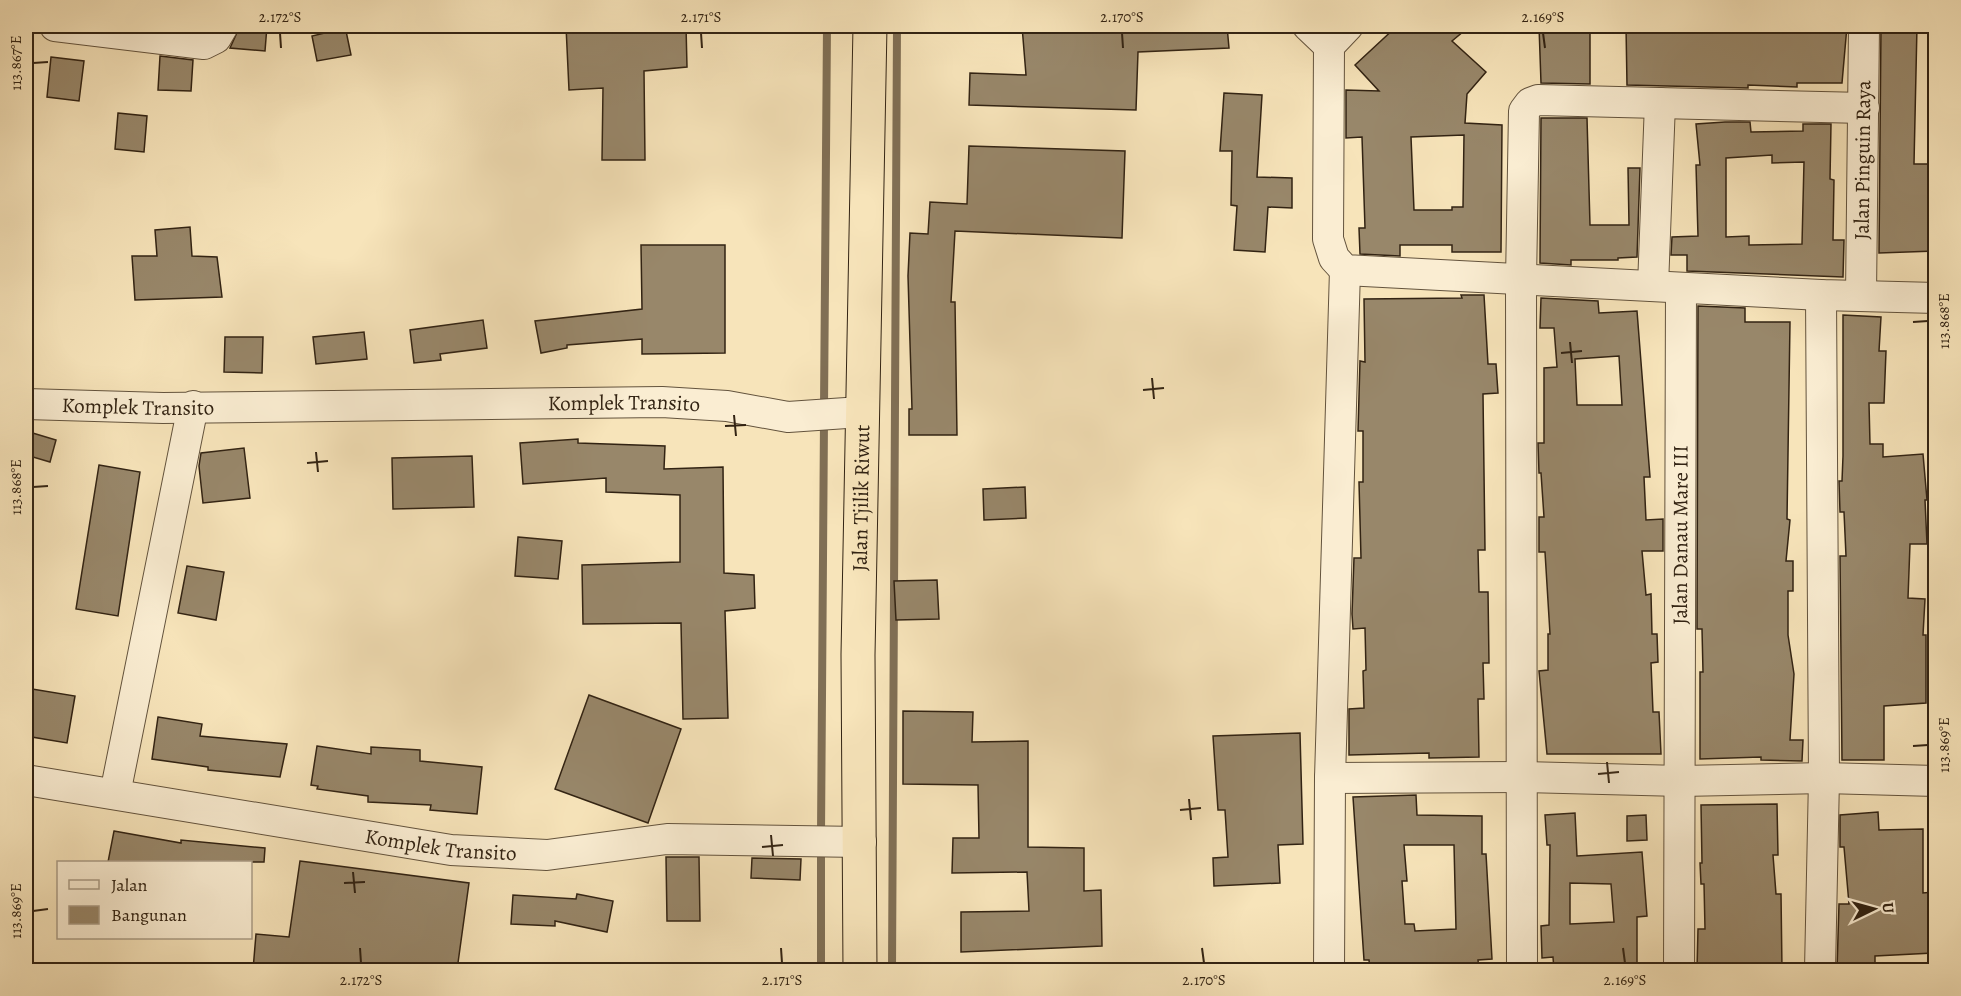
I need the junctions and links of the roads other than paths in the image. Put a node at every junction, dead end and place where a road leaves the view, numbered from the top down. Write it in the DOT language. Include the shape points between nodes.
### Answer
graph roads {
  1 [pos="55,26"];
  2 [pos="223,26"];
  3 [pos="870,26"];
  4 [pos="1864,26"];
  5 [pos="1328,32"];
  6 [pos="1660,103"];
  7 [pos="1864,108"];
  8 [pos="1345,270"];
  9 [pos="1521,280"];
  10 [pos="1667,287"];
  11 [pos="1821,295"];
  12 [pos="1861,295"];
  13 [pos="1935,298"];
  14 [pos="26,404"];
  15 [pos="193,406"];
  16 [pos="861,412"];
  17 [pos="1522,777"];
  18 [pos="1330,778"];
  19 [pos="1824,778"];
  20 [pos="26,780"];
  21 [pos="1681,781"];
  22 [pos="1935,781"];
  23 [pos="115,794"];
  24 [pos="861,842"];
  25 [pos="860,970"];
  26 [pos="1329,970"];
  27 [pos="1522,970"];
  28 [pos="1678,970"];
  29 [pos="1820,970"];
  1 -- 2 [label="street" via="204,44 216,38"];
  3 -- 16 [label="highway, Jalan Tjilik Riwut"];
  4 -- 7 [label="street, Jalan Pinguin Raya"];
  5 -- 8 [label="street" via="1328,239 1334,258"];
  6 -- 7 [label="street"];
  6 -- 9 [label="street" via="1530,103 1524,111"];
  6 -- 10 [label="street, Jalan Danau Mare III"];
  7 -- 12 [label="street, Jalan Pinguin Raya"];
  8 -- 9 [label="street"];
  8 -- 18 [label="street"];
  9 -- 10 [label="street"];
  9 -- 17 [label="street"];
  10 -- 11 [label="street"];
  10 -- 21 [label="street, Jalan Danau Mare III"];
  11 -- 12 [label="street"];
  11 -- 19 [label="street"];
  12 -- 13 [label="street"];
  14 -- 15 [label="street, Komplek Transito"];
  15 -- 16 [label="street, Komplek Transito" via="662,402 727,406 767,416"];
  15 -- 23 [label="street"];
  16 -- 24 [label="highway, Jalan Tjilik Riwut"];
  17 -- 18 [label="street"];
  17 -- 21 [label="street"];
  17 -- 27 [label="street"];
  18 -- 26 [label="street"];
  19 -- 21 [label="street"];
  19 -- 22 [label="street"];
  19 -- 29 [label="street"];
  20 -- 23 [label="street, Komplek Transito"];
  21 -- 28 [label="street, Jalan Danau Mare III"];
  23 -- 24 [label="street, Komplek Transito" via="451,850 511,855 547,855 667,839"];
  24 -- 25 [label="highway, Jalan Tjilik Riwut"];
}
